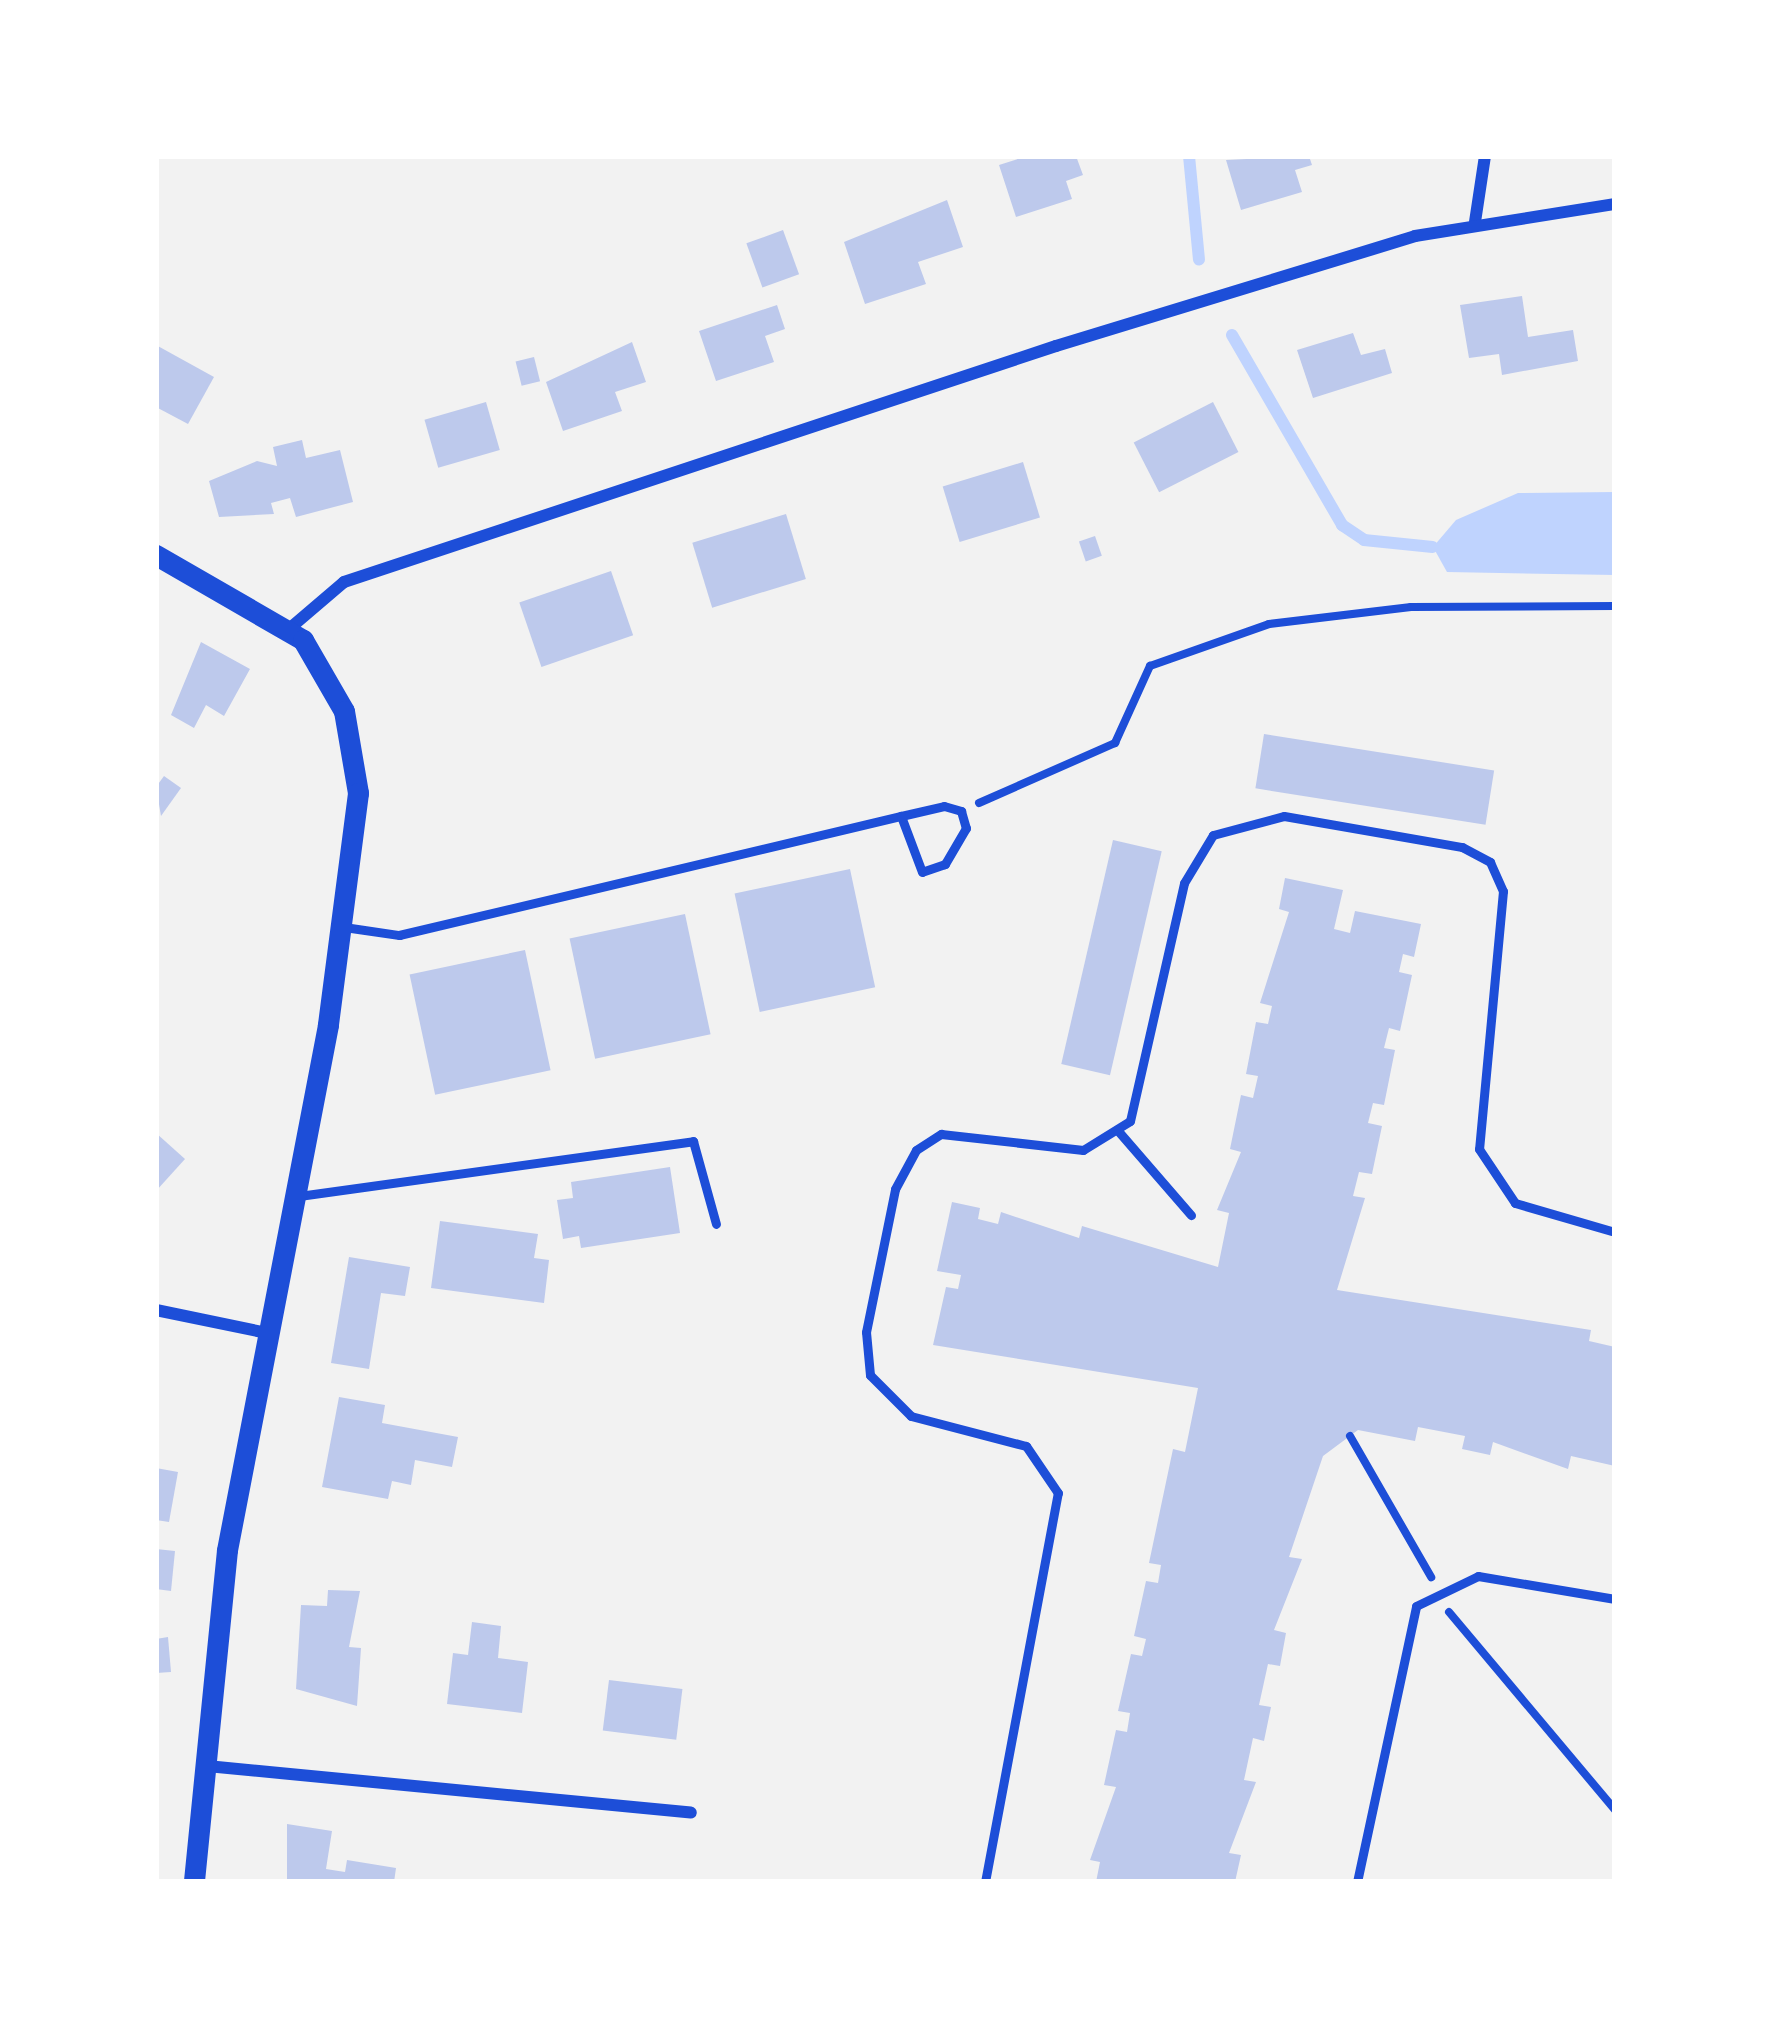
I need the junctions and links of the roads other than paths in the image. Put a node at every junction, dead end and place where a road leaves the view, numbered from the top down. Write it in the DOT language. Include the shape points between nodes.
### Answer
graph roads {
  1 [pos="1485,156"];
  2 [pos="1615,204"];
  3 [pos="1474,222"];
  4 [pos="156,555"];
  5 [pos="290,629"];
  6 [pos="901,816"];
  7 [pos="344,927"];
  8 [pos="1119,1132"];
  9 [pos="293,1197"];
  10 [pos="1191,1215"];
  11 [pos="716,1224"];
  12 [pos="1615,1232"];
  13 [pos="156,1310"];
  14 [pos="267,1334"];
  15 [pos="1615,1599"];
  16 [pos="207,1766"];
  17 [pos="691,1813"];
  18 [pos="194,1882"];
  19 [pos="985,1882"];
  20 [pos="1357,1882"];
  1 -- 3 [label="street"];
  2 -- 3 [label="street"];
  3 -- 5 [label="street" via="1078,339 344,582"];
  4 -- 5 [label="street"];
  5 -- 7 [label="street" via="334,686 356,760"];
  6 -- 6 [label="lane" via="961,811 964,834 929,873 913,864"];
  6 -- 7 [label="lane" via="403,934"];
  7 -- 9 [label="street"];
  8 -- 10 [label="lane"];
  8 -- 12 [label="lane" via="1139,1101 1184,884 1213,835 1265,814 1462,847 1490,862 1503,891 1480,1154 1515,1203"];
  8 -- 19 [label="lane" via="1083,1150 969,1130 927,1141 900,1175 866,1332 866,1361 887,1399 925,1420 1014,1439 1047,1467 1058,1493"];
  9 -- 11 [label="lane" via="693,1141"];
  9 -- 14 [label="street"];
  13 -- 14 [label="street"];
  14 -- 16 [label="street" via="226,1550"];
  15 -- 20 [label="lane" via="1483,1576 1438,1592 1403,1627"];
  16 -- 17 [label="street"];
  16 -- 18 [label="street"];
}
